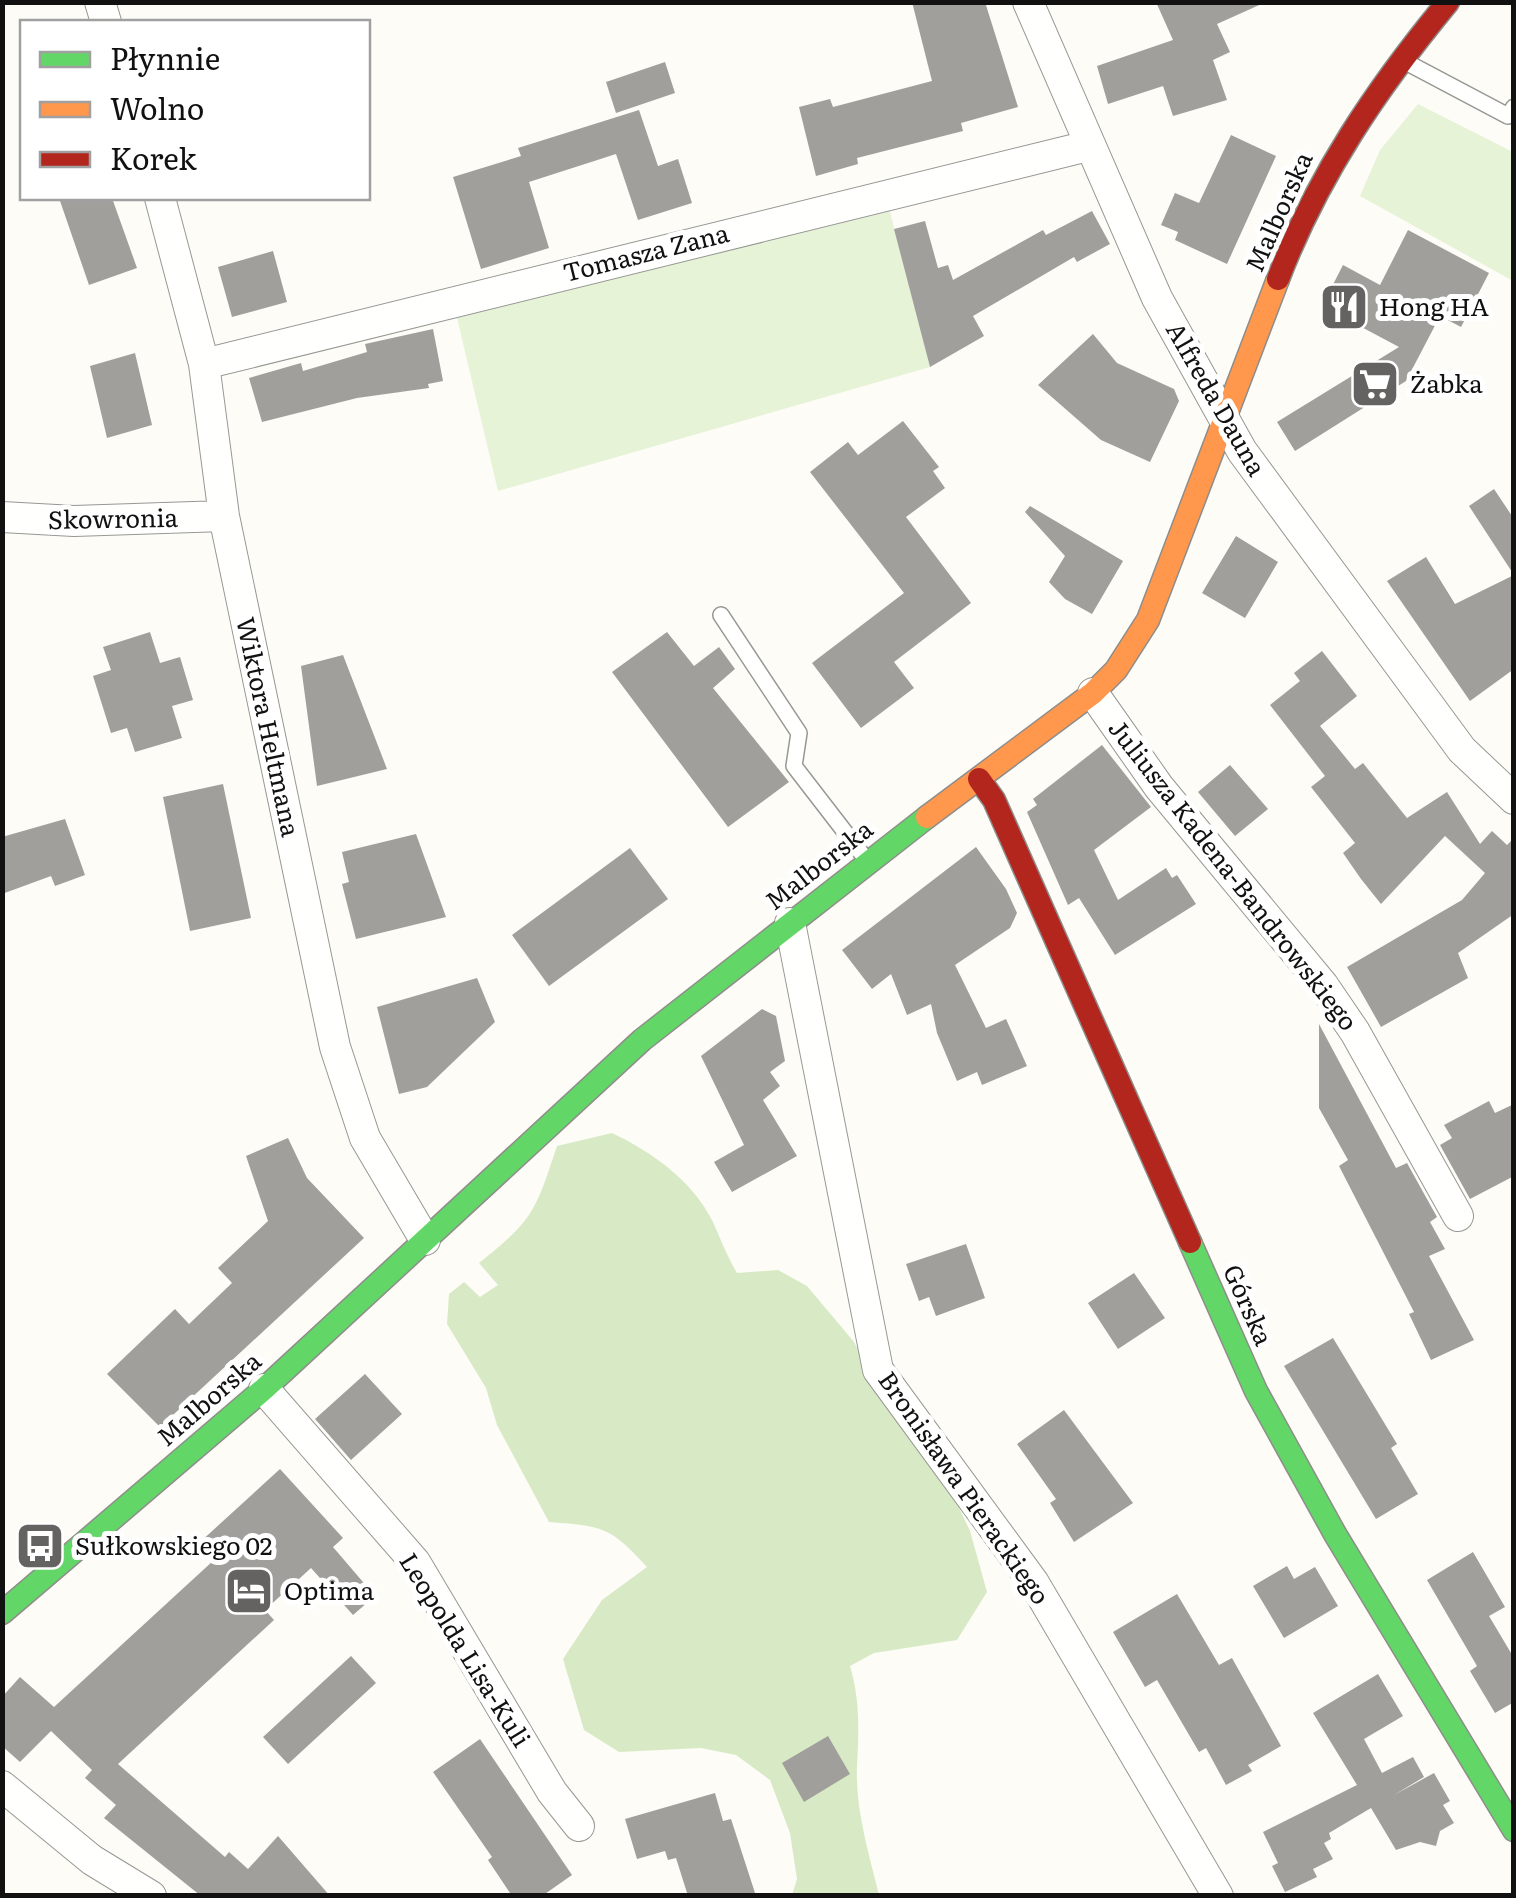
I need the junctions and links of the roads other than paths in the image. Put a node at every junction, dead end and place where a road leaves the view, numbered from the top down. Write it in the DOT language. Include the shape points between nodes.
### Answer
graph roads {
  1 [pos="1028,2"];
  2 [pos="1448,2"];
  3 [pos="1400,59"];
  4 [pos="1514,108"];
  5 [pos="1088,146"];
  6 [pos="161,200"];
  7 [pos="204,364"];
  8 [pos="1224,421"];
  9 [pos="224,516"];
  10 [pos="2,517"];
  11 [pos="721,614"];
  12 [pos="1093,693"];
  13 [pos="979,778"];
  14 [pos="1514,799"];
  15 [pos="868,861"];
  16 [pos="790,923"];
  17 [pos="1458,1216"];
  18 [pos="425,1240"];
  19 [pos="264,1389"];
  20 [pos="2,1613"];
  21 [pos="2,1786"];
  22 [pos="578,1826"];
  23 [pos="1514,1830"];
  24 [pos="151,1896"];
  25 [pos="1218,1896"];
  1 -- 5 [label="street, Alfreda Dauna"];
  2 -- 3 [label="street, Malborska"];
  3 -- 4 [label="lane" via="1508,116"];
  3 -- 8 [label="street, Malborska" via="1323,174"];
  5 -- 7 [label="street, Tomasza Zana"];
  5 -- 8 [label="street, Alfreda Dauna"];
  6 -- 7 [label="street, Wiktora Heltmana"];
  7 -- 9 [label="street, Wiktora Heltmana"];
  8 -- 12 [label="street, Malborska" via="1148,620"];
  8 -- 14 [label="street, Alfreda Dauna" via="1462,750"];
  9 -- 10 [label="street, Skowronia"];
  9 -- 18 [label="street, Wiktora Heltmana" via="339,1062 365,1138"];
  11 -- 15 [label="lane" via="799,734 794,766"];
  12 -- 13 [label="street, Malborska"];
  12 -- 17 [label="street, Juliusza Kadena-Bandrowskiego" via="1159,787 1334,1001"];
  13 -- 15 [label="street, Malborska"];
  13 -- 23 [label="street, Górska" via="1256,1391 1334,1534"];
  15 -- 16 [label="street, Malborska"];
  16 -- 18 [label="street, Malborska" via="642,1040"];
  16 -- 25 [label="street, Bronisława Pierackiego" via="878,1370 1034,1583"];
  18 -- 19 [label="street, Malborska"];
  19 -- 20 [label="street, Malborska"];
  19 -- 22 [label="street, Leopolda Lisa-Kuli" via="415,1562"];
  21 -- 24 [label="street" via="92,1860"];
}
